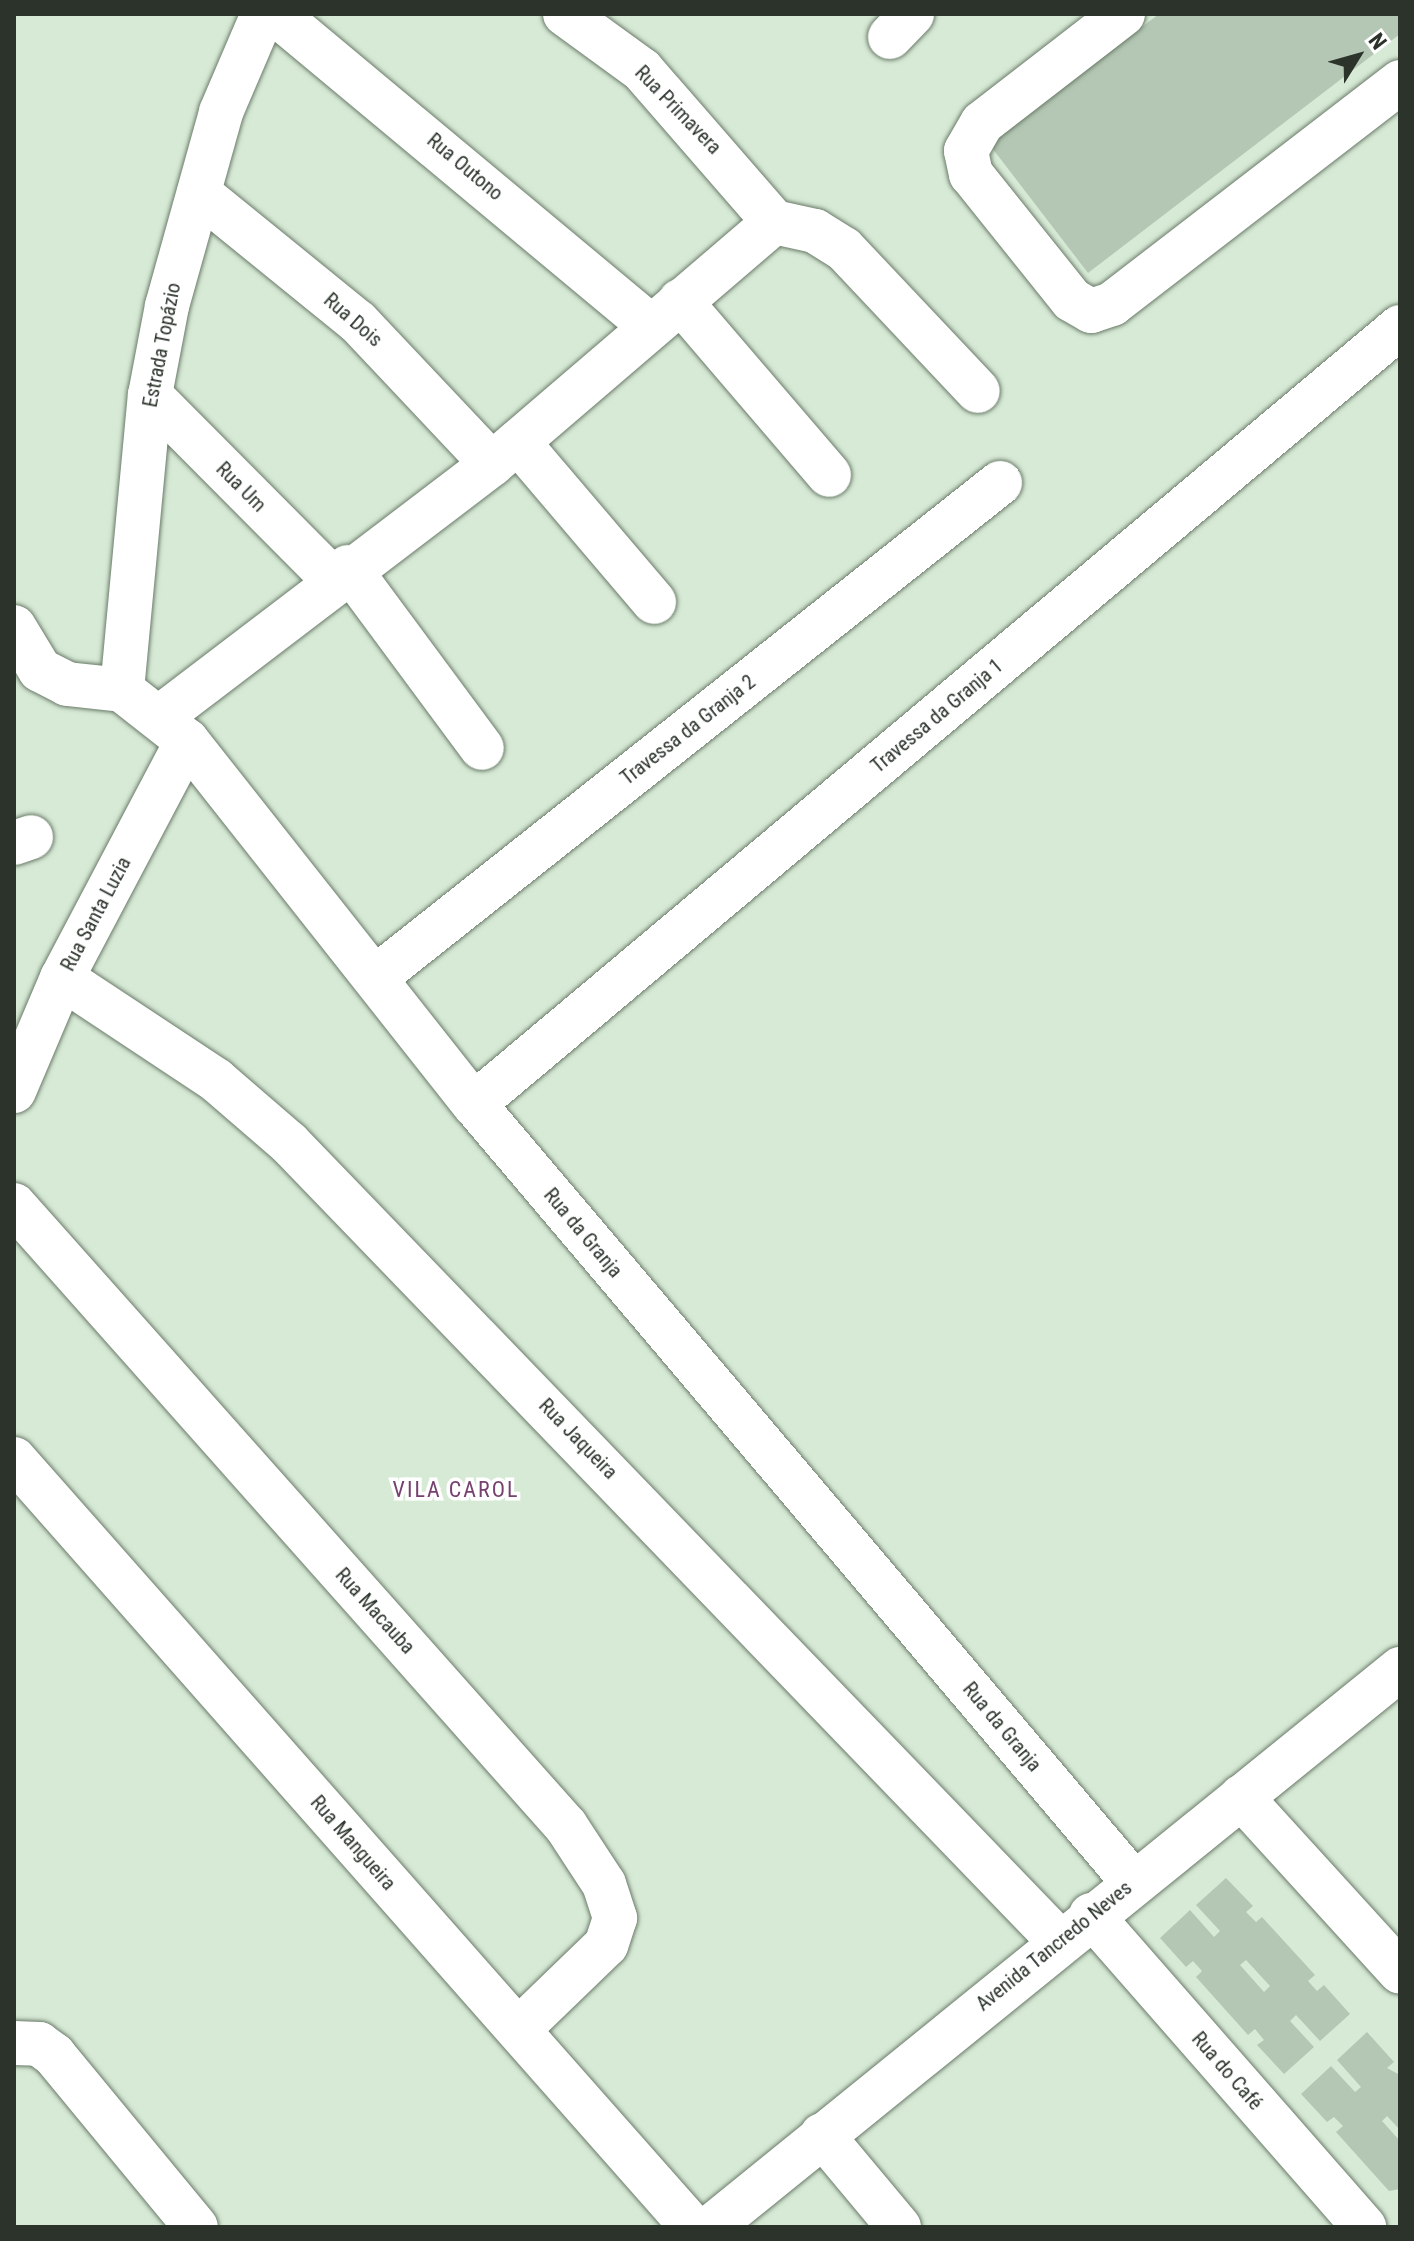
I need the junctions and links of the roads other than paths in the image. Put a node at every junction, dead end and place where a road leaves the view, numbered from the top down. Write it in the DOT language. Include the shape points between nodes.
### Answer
graph roads {
  1 [pos="263,14"];
  2 [pos="276,14"];
  3 [pos="565,14"];
  4 [pos="1123,14"];
  5 [pos="1400,82"];
  6 [pos="199,193"];
  7 [pos="774,222"];
  8 [pos="666,314"];
  9 [pos="1400,327"];
  10 [pos="978,391"];
  11 [pos="150,395"];
  12 [pos="505,453"];
  13 [pos="829,475"];
  14 [pos="1000,483"];
  15 [pos="340,573"];
  16 [pos="654,602"];
  17 [pos="14,627"];
  18 [pos="122,690"];
  19 [pos="174,729"];
  20 [pos="482,748"];
  21 [pos="376,977"];
  22 [pos="62,978"];
  23 [pos="22,1046"];
  24 [pos="14,1091"];
  25 [pos="474,1104"];
  26 [pos="14,1205"];
  27 [pos="14,1459"];
  28 [pos="1400,1669"];
  29 [pos="1241,1797"];
  30 [pos="1133,1882"];
  31 [pos="1075,1928"];
  32 [pos="1400,1972"];
  33 [pos="518,2030"];
  34 [pos="14,2043"];
  35 [pos="822,2135"];
  36 [pos="1355,2224"];
  37 [pos="196,2227"];
  38 [pos="692,2227"];
  39 [pos="711,2227"];
  40 [pos="899,2227"];
  1 -- 6 [label="street, Estrada Topázio" via="221,112"];
  2 -- 8 [label="street, Rua Outono"];
  3 -- 7 [label="street, Rua Primavera" via="642,70"];
  4 -- 5 [label="street" via="982,123 966,151 971,174 1072,300 1091,311 1112,304"];
  6 -- 11 [label="street, Estrada Topázio"];
  6 -- 12 [label="street, Rua Dois" via="358,322"];
  7 -- 8 [label="street"];
  7 -- 10 [label="street" via="815,231 844,249"];
  8 -- 12 [label="street"];
  8 -- 13 [label="street, Rua Outono"];
  9 -- 25 [label="street, Travessa da Granja 1"];
  11 -- 15 [label="street, Rua Um"];
  11 -- 18 [label="street, Estrada Topázio"];
  12 -- 15 [label="street"];
  12 -- 16 [label="street, Rua Dois"];
  14 -- 21 [label="street, Travessa da Granja 2"];
  15 -- 19 [label="street"];
  15 -- 20 [label="street, Rua Um"];
  17 -- 18 [label="street, Rua da Granja" via="40,670 67,684"];
  18 -- 19 [label="street, Rua da Granja"];
  19 -- 21 [label="street, Rua da Granja"];
  19 -- 22 [label="street, Rua Santa Luzia"];
  21 -- 25 [label="street, Rua da Granja"];
  22 -- 23 [label="street, Rua Santa Luzia"];
  22 -- 31 [label="street, Rua Jaqueira" via="216,1080 289,1143"];
  23 -- 24 [label="street, Rua Santa Luzia"];
  25 -- 30 [label="street, Rua da Granja"];
  26 -- 33 [label="street, Rua Macauba" via="566,1826 604,1884 615,1918 606,1945"];
  27 -- 33 [label="street, Rua Mangueira"];
  28 -- 29 [label="street, Avenida Tancredo Neves"];
  29 -- 30 [label="street, Avenida Tancredo Neves"];
  29 -- 32 [label="street"];
  30 -- 31 [label="street, Avenida Tancredo Neves"];
  31 -- 35 [label="street, Avenida Tancredo Neves"];
  31 -- 36 [label="street, Rua do Café"];
  33 -- 38 [label="street, Rua Mangueira"];
  34 -- 37 [label="street" via="39,2044 54,2055"];
  35 -- 39 [label="street, Avenida Tancredo Neves"];
  35 -- 40 [label="street"];
}
